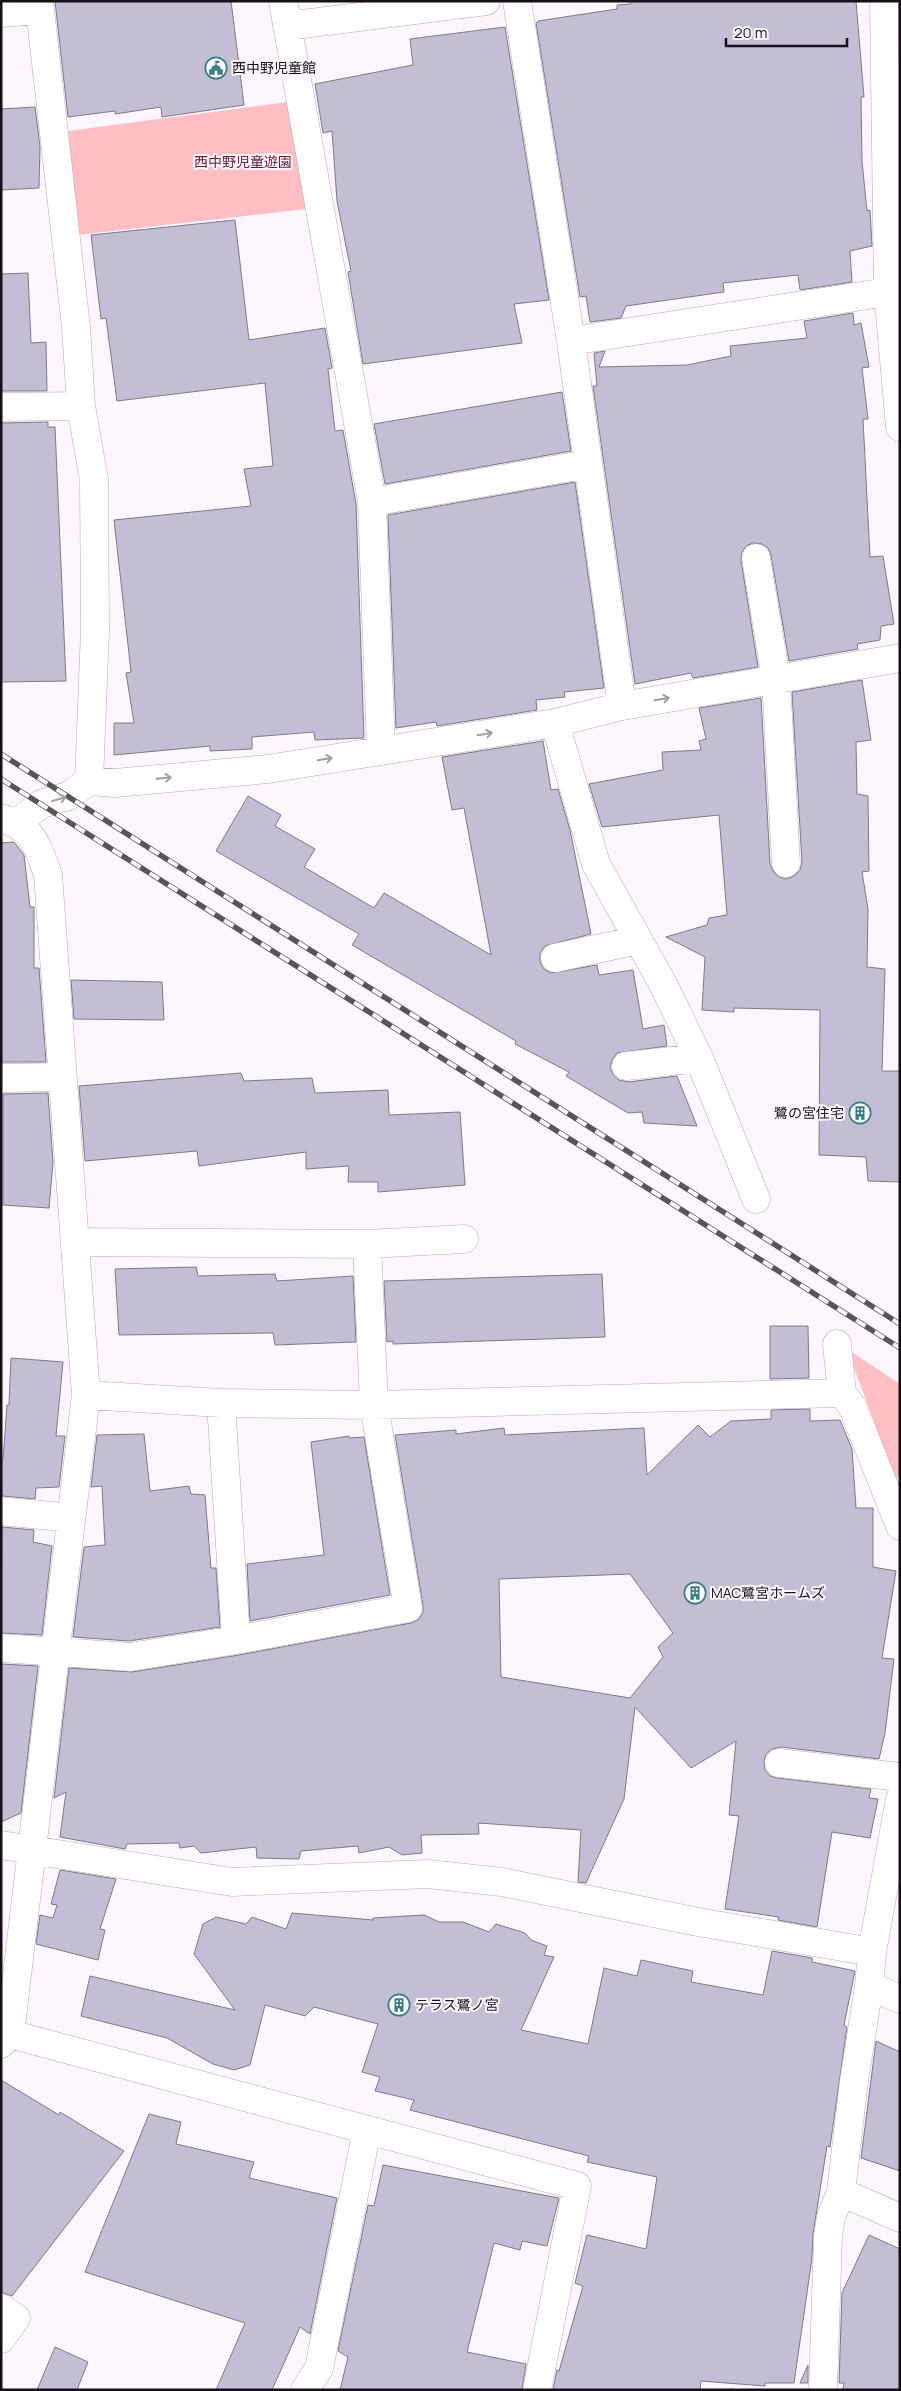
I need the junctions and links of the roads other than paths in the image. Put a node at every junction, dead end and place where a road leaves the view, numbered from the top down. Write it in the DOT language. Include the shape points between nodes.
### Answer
graph roads {
  1 [pos="486,1"];
  2 [pos="516,1"];
  3 [pos="884,1"];
  4 [pos="39,6"];
  5 [pos="1,13"];
  6 [pos="285,14"];
  7 [pos="894,291"];
  8 [pos="571,341"];
  9 [pos="81,406"];
  10 [pos="1,407"];
  11 [pos="900,427"];
  12 [pos="588,464"];
  13 [pos="372,502"];
  14 [pos="756,558"];
  15 [pos="900,658"];
  16 [pos="776,679"];
  17 [pos="622,706"];
  18 [pos="555,723"];
  19 [pos="381,750"];
  20 [pos="89,781"];
  21 [pos="9,820"];
  22 [pos="786,863"];
  23 [pos="638,940"];
  24 [pos="555,958"];
  25 [pos="699,1058"];
  26 [pos="626,1066"];
  27 [pos="62,1077"];
  28 [pos="1,1078"];
  29 [pos="756,1199"];
  30 [pos="464,1239"];
  31 [pos="74,1242"];
  32 [pos="368,1244"];
  33 [pos="837,1344"];
  34 [pos="842,1393"];
  35 [pos="86,1395"];
  36 [pos="221,1403"];
  37 [pos="374,1405"];
  38 [pos="1,1510"];
  39 [pos="71,1518"];
  40 [pos="900,1526"];
  41 [pos="236,1640"];
  42 [pos="1,1648"];
  43 [pos="55,1653"];
  44 [pos="780,1763"];
  45 [pos="900,1777"];
  46 [pos="900,1798"];
  47 [pos="1,1845"];
  48 [pos="32,1849"];
  49 [pos="872,1952"];
  50 [pos="869,1986"];
  51 [pos="900,1999"];
  52 [pos="5,2039"];
  53 [pos="367,2130"];
  54 [pos="841,2192"];
  55 [pos="900,2218"];
  56 [pos="1,2308"];
  57 [pos="1,2339"];
  58 [pos="305,2390"];
  59 [pos="537,2390"];
  60 [pos="823,2390"];
  1 -- 6 [label="street"];
  2 -- 8 [label="street"];
  3 -- 7 [label="street"];
  4 -- 5 [label="street"];
  4 -- 9 [label="street" via="76,327"];
  6 -- 13 [label="street"];
  7 -- 8 [label="street"];
  7 -- 11 [label="street"];
  8 -- 12 [label="street"];
  9 -- 10 [label="street"];
  9 -- 20 [label="street" via="94,480 96,630"];
  12 -- 13 [label="street"];
  12 -- 17 [label="street"];
  13 -- 19 [label="street"];
  14 -- 16 [label="street"];
  15 -- 16 [label="street"];
  17 -- 16 [label="street, one-way"];
  16 -- 22 [label="street"];
  17 -- 18 [label="street"];
  19 -- 18 [label="street, one-way"];
  18 -- 23 [label="street" via="596,864"];
  20 -- 19 [label="street, one-way" via="115,782 268,769"];
  21 -- 20 [label="street, one-way" via="41,804 68,796"];
  21 -- 27 [label="street" via="35,840 48,875"];
  23 -- 24 [label="street"];
  23 -- 25 [label="street"];
  25 -- 26 [label="street"];
  25 -- 29 [label="street"];
  27 -- 28 [label="street"];
  27 -- 31 [label="street"];
  30 -- 32 [label="street"];
  31 -- 32 [label="street"];
  31 -- 35 [label="street"];
  32 -- 37 [label="street"];
  33 -- 34 [label="street"];
  34 -- 37 [label="street"];
  34 -- 40 [label="street" via="853,1408"];
  35 -- 36 [label="street"];
  35 -- 39 [label="street"];
  36 -- 37 [label="street"];
  36 -- 41 [label="street"];
  37 -- 41 [label="street" via="408,1608"];
  38 -- 39 [label="street"];
  39 -- 43 [label="street"];
  41 -- 43 [label="street" via="130,1657"];
  42 -- 43 [label="street"];
  43 -- 48 [label="street"];
  44 -- 45 [label="street"];
  46 -- 49 [label="street"];
  47 -- 48 [label="street"];
  48 -- 49 [label="street" via="232,1882 428,1874 502,1882 698,1922"];
  48 -- 52 [label="street"];
  49 -- 50 [label="street"];
  50 -- 51 [label="street"];
  50 -- 54 [label="street"];
  52 -- 53 [label="street"];
  53 -- 58 [label="street" via="319,2368"];
  53 -- 59 [label="street" via="577,2186"];
  54 -- 55 [label="street"];
  54 -- 60 [label="street" via="828,2236"];
  56 -- 57 [label="street" via="16,2318"];
}
